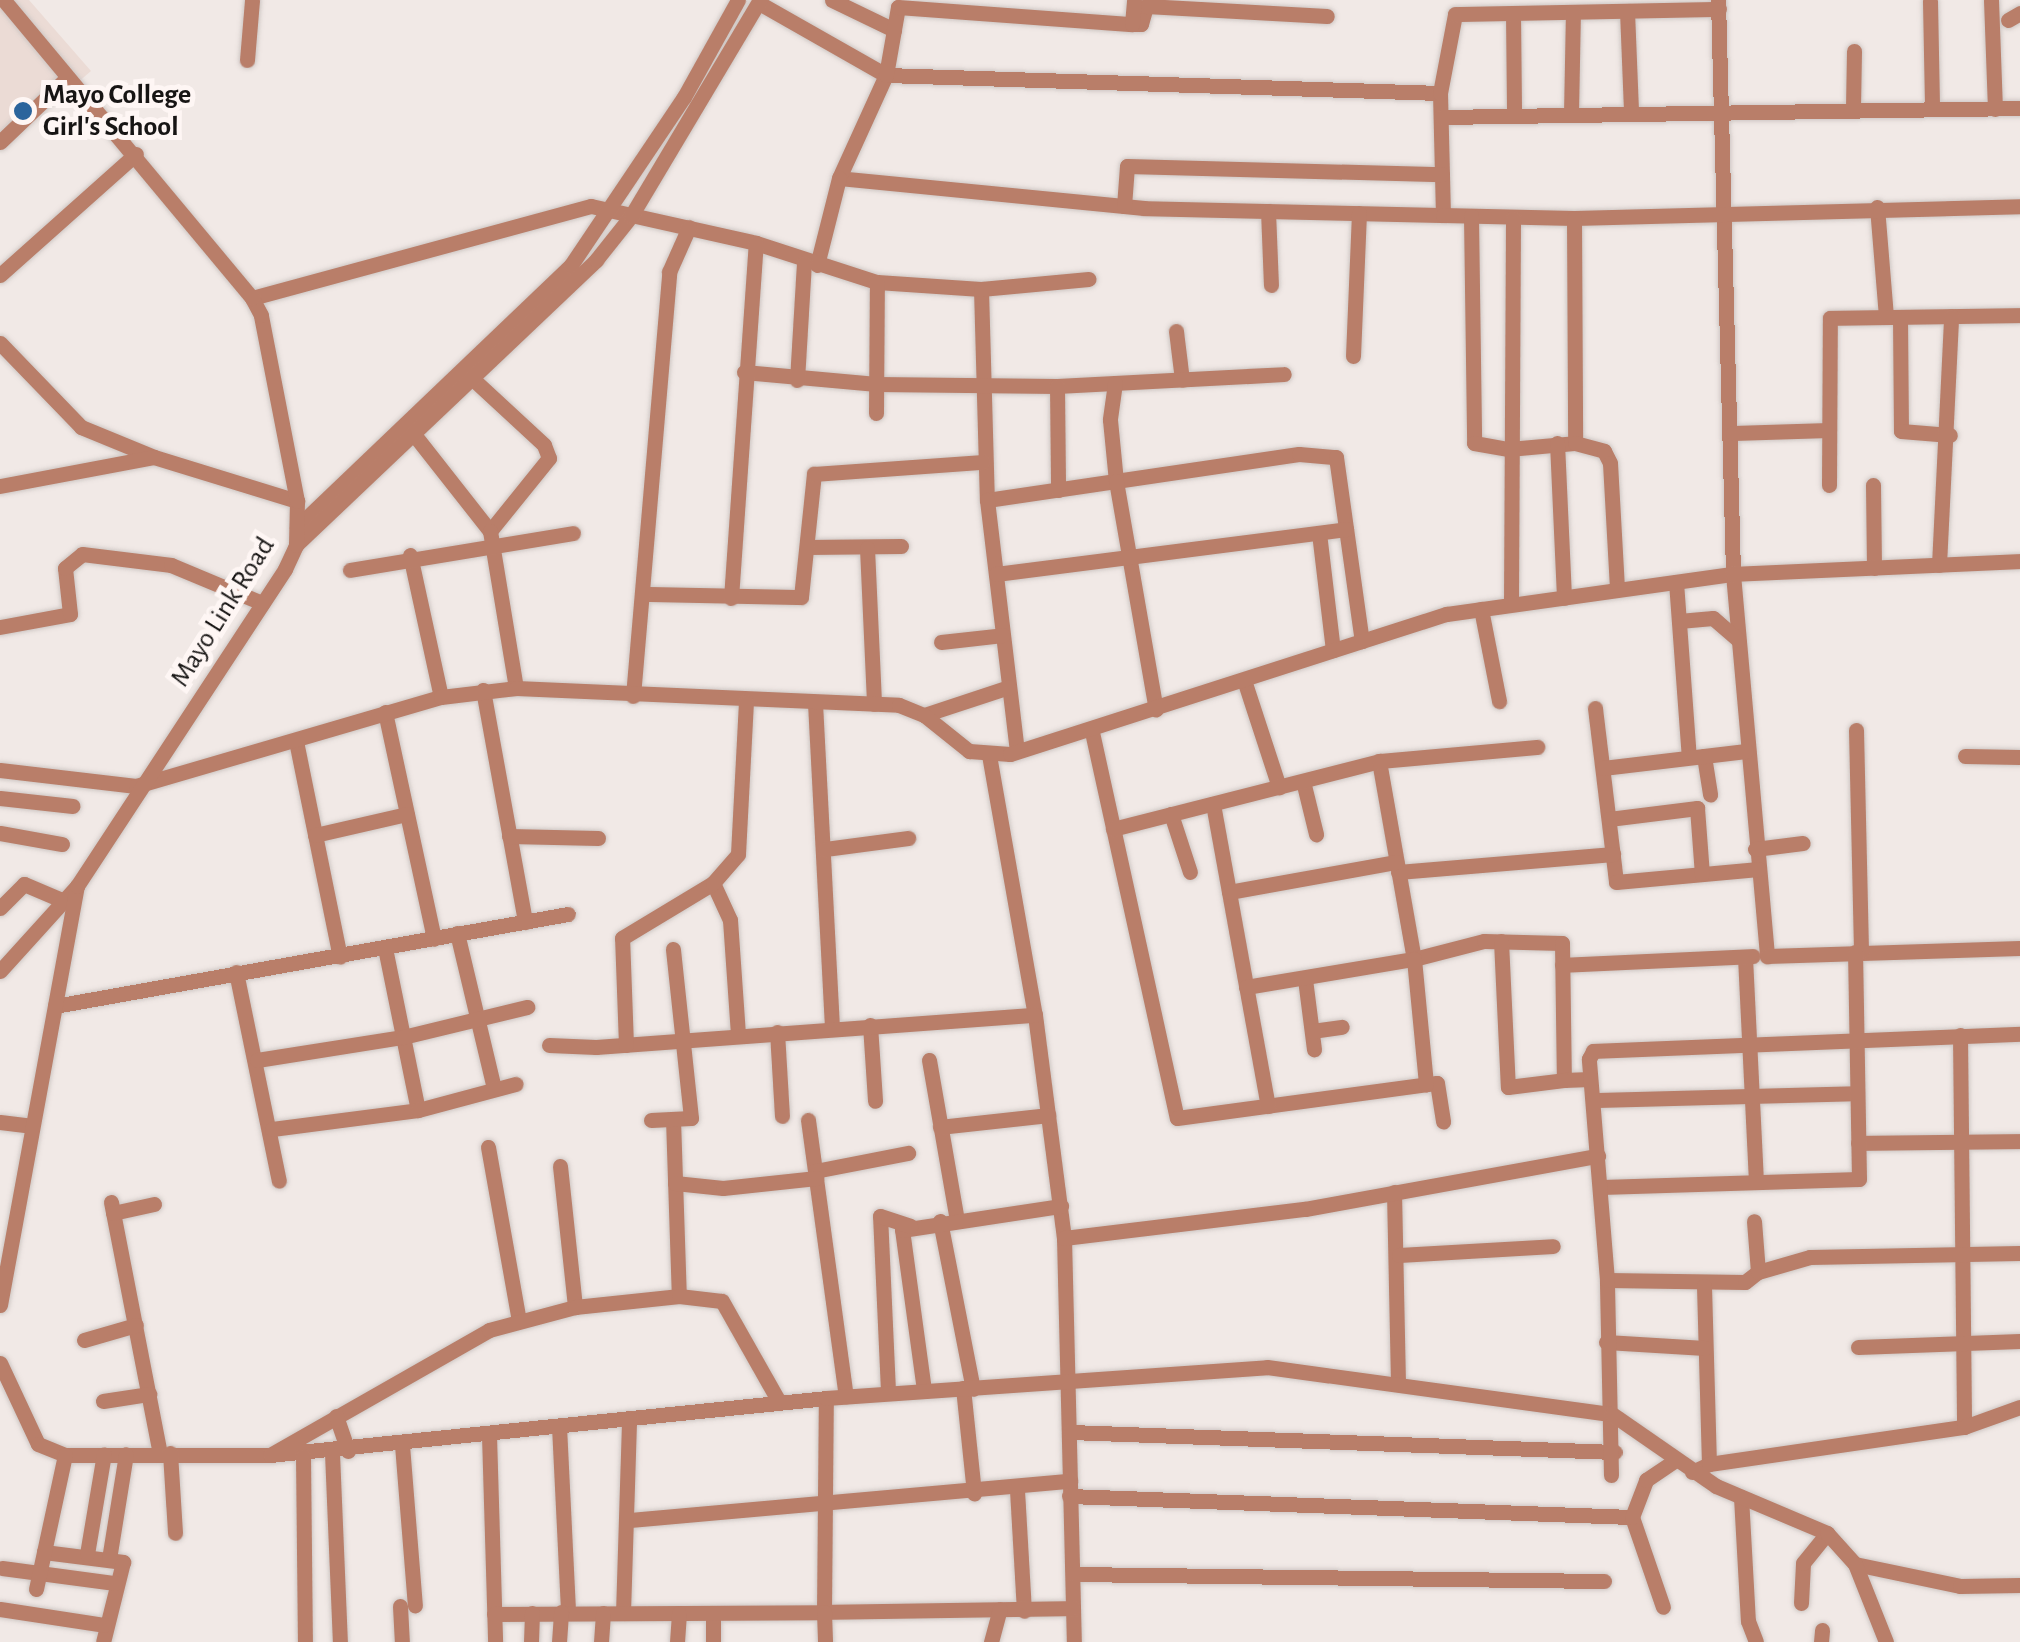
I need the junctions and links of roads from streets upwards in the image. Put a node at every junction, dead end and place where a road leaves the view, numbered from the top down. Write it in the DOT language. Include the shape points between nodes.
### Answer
graph roads {
  1 [pos="4,0"];
  2 [pos="252,0"];
  3 [pos="738,0"];
  4 [pos="832,0"];
  5 [pos="1134,0"];
  6 [pos="1991,0"];
  7 [pos="760,1"];
  8 [pos="1930,1"];
  9 [pos="1719,4"];
  10 [pos="1627,11"];
  11 [pos="1573,12"];
  12 [pos="1513,13"];
  13 [pos="1327,16"];
  14 [pos="1132,24"];
  15 [pos="894,30"];
  16 [pos="1854,51"];
  17 [pos="247,60"];
  18 [pos="886,75"];
  19 [pos="67,78"];
  20 [pos="1440,92"];
  21 [pos="1932,107"];
  22 [pos="1853,108"];
  23 [pos="2020,108"];
  24 [pos="1995,109"];
  25 [pos="1630,112"];
  26 [pos="1571,114"];
  27 [pos="1514,115"];
  28 [pos="1724,115"];
  29 [pos="1441,118"];
  30 [pos="0,142"];
  31 [pos="136,154"];
  32 [pos="1442,174"];
  33 [pos="839,178"];
  34 [pos="1124,206"];
  35 [pos="2020,206"];
  36 [pos="1877,207"];
  37 [pos="613,208"];
  38 [pos="1268,211"];
  39 [pos="1726,212"];
  40 [pos="1358,213"];
  41 [pos="1443,215"];
  42 [pos="631,216"];
  43 [pos="1471,216"];
  44 [pos="1513,218"];
  45 [pos="1574,218"];
  46 [pos="689,228"];
  47 [pos="756,244"];
  48 [pos="811,264"];
  49 [pos="0,275"];
  50 [pos="1089,279"];
  51 [pos="877,282"];
  52 [pos="1272,285"];
  53 [pos="981,289"];
  54 [pos="252,298"];
  55 [pos="2020,315"];
  56 [pos="1951,316"];
  57 [pos="1893,317"];
  58 [pos="1176,331"];
  59 [pos="0,343"];
  60 [pos="1353,356"];
  61 [pos="744,372"];
  62 [pos="1284,374"];
  63 [pos="796,380"];
  64 [pos="1182,380"];
  65 [pos="475,381"];
  66 [pos="1114,383"];
  67 [pos="876,384"];
  68 [pos="980,385"];
  69 [pos="1056,386"];
  70 [pos="876,413"];
  71 [pos="1829,430"];
  72 [pos="1734,433"];
  73 [pos="1950,435"];
  74 [pos="416,437"];
  75 [pos="1557,443"];
  76 [pos="1575,443"];
  77 [pos="1508,449"];
  78 [pos="154,457"];
  79 [pos="983,462"];
  80 [pos="1116,481"];
  81 [pos="1829,484"];
  82 [pos="1873,485"];
  83 [pos="0,486"];
  84 [pos="1058,490"];
  85 [pos="987,500"];
  86 [pos="297,501"];
  87 [pos="297,527"];
  88 [pos="1346,529"];
  89 [pos="573,533"];
  90 [pos="1319,533"];
  91 [pos="492,538"];
  92 [pos="296,545"];
  93 [pos="901,546"];
  94 [pos="807,548"];
  95 [pos="867,548"];
  96 [pos="410,555"];
  97 [pos="1130,559"];
  98 [pos="2020,561"];
  99 [pos="1939,565"];
  100 [pos="1874,568"];
  101 [pos="350,570"];
  102 [pos="996,574"];
  103 [pos="1733,574"];
  104 [pos="1676,582"];
  105 [pos="1617,589"];
  106 [pos="645,594"];
  107 [pos="731,598"];
  108 [pos="1564,598"];
  109 [pos="262,603"];
  110 [pos="1511,603"];
  111 [pos="1481,609"];
  112 [pos="1678,622"];
  113 [pos="0,627"];
  114 [pos="1003,635"];
  115 [pos="1738,640"];
  116 [pos="1362,641"];
  117 [pos="941,642"];
  118 [pos="1333,650"];
  119 [pos="1244,680"];
  120 [pos="1010,686"];
  121 [pos="516,688"];
  122 [pos="483,690"];
  123 [pos="633,696"];
  124 [pos="441,697"];
  125 [pos="1499,701"];
  126 [pos="746,702"];
  127 [pos="815,704"];
  128 [pos="874,704"];
  129 [pos="1596,708"];
  130 [pos="1156,710"];
  131 [pos="385,712"];
  132 [pos="924,715"];
  133 [pos="1856,730"];
  134 [pos="1092,732"];
  135 [pos="296,742"];
  136 [pos="1537,748"];
  137 [pos="1017,751"];
  138 [pos="1746,751"];
  139 [pos="989,755"];
  140 [pos="1965,756"];
  141 [pos="1697,757"];
  142 [pos="2020,758"];
  143 [pos="1379,761"];
  144 [pos="1602,768"];
  145 [pos="0,770"];
  146 [pos="1303,780"];
  147 [pos="136,786"];
  148 [pos="1279,786"];
  149 [pos="1710,795"];
  150 [pos="0,798"];
  151 [pos="1213,804"];
  152 [pos="73,806"];
  153 [pos="407,814"];
  154 [pos="1172,814"];
  155 [pos="1608,819"];
  156 [pos="1113,829"];
  157 [pos="0,834"];
  158 [pos="1316,834"];
  159 [pos="316,836"];
  160 [pos="509,836"];
  161 [pos="598,838"];
  162 [pos="908,838"];
  163 [pos="1803,843"];
  164 [pos="62,844"];
  165 [pos="825,848"];
  166 [pos="1756,849"];
  167 [pos="1613,854"];
  168 [pos="1397,867"];
  169 [pos="1758,869"];
  170 [pos="1190,872"];
  171 [pos="1702,874"];
  172 [pos="714,884"];
  173 [pos="77,886"];
  174 [pos="1229,892"];
  175 [pos="60,899"];
  176 [pos="0,908"];
  177 [pos="568,914"];
  178 [pos="525,922"];
  179 [pos="457,932"];
  180 [pos="434,939"];
  181 [pos="1502,942"];
  182 [pos="385,948"];
  183 [pos="2020,948"];
  184 [pos="673,950"];
  185 [pos="1858,952"];
  186 [pos="340,956"];
  187 [pos="1767,956"];
  188 [pos="1745,957"];
  189 [pos="1414,959"];
  190 [pos="1562,966"];
  191 [pos="0,970"];
  192 [pos="236,972"];
  193 [pos="1305,978"];
  194 [pos="1246,987"];
  195 [pos="54,1006"];
  196 [pos="527,1007"];
  197 [pos="1035,1015"];
  198 [pos="477,1018"];
  199 [pos="870,1025"];
  200 [pos="1342,1027"];
  201 [pos="832,1028"];
  202 [pos="1312,1031"];
  203 [pos="777,1032"];
  204 [pos="738,1034"];
  205 [pos="1960,1034"];
  206 [pos="2020,1034"];
  207 [pos="1856,1036"];
  208 [pos="403,1038"];
  209 [pos="682,1040"];
  210 [pos="1748,1041"];
  211 [pos="549,1045"];
  212 [pos="626,1045"];
  213 [pos="1314,1049"];
  214 [pos="256,1060"];
  215 [pos="929,1060"];
  216 [pos="1590,1079"];
  217 [pos="1564,1080"];
  218 [pos="516,1084"];
  219 [pos="1426,1084"];
  220 [pos="494,1088"];
  221 [pos="1752,1092"];
  222 [pos="1858,1093"];
  223 [pos="875,1100"];
  224 [pos="1596,1100"];
  225 [pos="1268,1106"];
  226 [pos="418,1110"];
  227 [pos="1048,1114"];
  228 [pos="782,1116"];
  229 [pos="673,1119"];
  230 [pos="651,1120"];
  231 [pos="808,1120"];
  232 [pos="0,1122"];
  233 [pos="1443,1122"];
  234 [pos="31,1126"];
  235 [pos="940,1127"];
  236 [pos="272,1129"];
  237 [pos="2020,1141"];
  238 [pos="1858,1143"];
  239 [pos="1964,1143"];
  240 [pos="488,1146"];
  241 [pos="908,1153"];
  242 [pos="1598,1156"];
  243 [pos="560,1166"];
  244 [pos="815,1175"];
  245 [pos="280,1181"];
  246 [pos="1756,1182"];
  247 [pos="675,1183"];
  248 [pos="1601,1186"];
  249 [pos="1394,1192"];
  250 [pos="154,1204"];
  251 [pos="1060,1206"];
  252 [pos="948,1221"];
  253 [pos="1754,1221"];
  254 [pos="910,1226"];
  255 [pos="6,1230"];
  256 [pos="1064,1238"];
  257 [pos="1552,1246"];
  258 [pos="2020,1253"];
  259 [pos="1967,1254"];
  260 [pos="1399,1255"];
  261 [pos="1758,1272"];
  262 [pos="1607,1280"];
  263 [pos="1704,1286"];
  264 [pos="679,1296"];
  265 [pos="0,1305"];
  266 [pos="575,1308"];
  267 [pos="519,1321"];
  268 [pos="136,1325"];
  269 [pos="84,1340"];
  270 [pos="2020,1340"];
  271 [pos="1606,1342"];
  272 [pos="1966,1344"];
  273 [pos="1858,1347"];
  274 [pos="1705,1348"];
  275 [pos="0,1364"];
  276 [pos="1068,1379"];
  277 [pos="1398,1380"];
  278 [pos="968,1388"];
  279 [pos="924,1390"];
  280 [pos="888,1391"];
  281 [pos="149,1394"];
  282 [pos="846,1396"];
  283 [pos="826,1398"];
  284 [pos="104,1400"];
  285 [pos="778,1400"];
  286 [pos="2020,1408"];
  287 [pos="1612,1414"];
  288 [pos="336,1416"];
  289 [pos="629,1418"];
  290 [pos="559,1426"];
  291 [pos="1964,1427"];
  292 [pos="1070,1432"];
  293 [pos="489,1435"];
  294 [pos="402,1445"];
  295 [pos="340,1452"];
  296 [pos="1614,1452"];
  297 [pos="165,1453"];
  298 [pos="104,1454"];
  299 [pos="126,1454"];
  300 [pos="65,1455"];
  301 [pos="270,1455"];
  302 [pos="303,1456"];
  303 [pos="1676,1460"];
  304 [pos="1709,1464"];
  305 [pos="1692,1472"];
  306 [pos="1611,1475"];
  307 [pos="1070,1488"];
  308 [pos="1017,1490"];
  309 [pos="974,1492"];
  310 [pos="1741,1498"];
  311 [pos="827,1506"];
  312 [pos="1632,1518"];
  313 [pos="630,1520"];
  314 [pos="175,1533"];
  315 [pos="1827,1533"];
  316 [pos="44,1552"];
  317 [pos="87,1554"];
  318 [pos="109,1559"];
  319 [pos="1855,1564"];
  320 [pos="2,1568"];
  321 [pos="40,1570"];
  322 [pos="1073,1574"];
  323 [pos="1604,1581"];
  324 [pos="114,1583"];
  325 [pos="2020,1586"];
  326 [pos="36,1589"];
  327 [pos="1801,1603"];
  328 [pos="1073,1608"];
  329 [pos="1663,1608"];
  330 [pos="0,1609"];
  331 [pos="1000,1610"];
  332 [pos="1024,1611"];
  333 [pos="564,1612"];
  334 [pos="602,1612"];
  335 [pos="623,1612"];
  336 [pos="824,1612"];
  337 [pos="532,1613"];
  338 [pos="679,1613"];
  339 [pos="713,1613"];
  340 [pos="494,1614"];
  341 [pos="104,1625"];
  342 [pos="104,1642"];
  343 [pos="305,1642"];
  344 [pos="340,1642"];
  345 [pos="402,1642"];
  346 [pos="495,1642"];
  347 [pos="531,1642"];
  348 [pos="559,1642"];
  349 [pos="601,1642"];
  350 [pos="677,1642"];
  351 [pos="714,1642"];
  352 [pos="825,1642"];
  353 [pos="991,1642"];
  354 [pos="1074,1642"];
  355 [pos="1756,1642"];
  356 [pos="1886,1642"];
  1 -- 19 [label="street, Mayo Link Road"];
  2 -- 17 [label="street"];
  3 -- 37 [label="street"];
  4 -- 15 [label="street"];
  5 -- 14 [label="street"];
  6 -- 24 [label="street"];
  7 -- 18 [label="street"];
  7 -- 42 [label="street"];
  8 -- 21 [label="street"];
  9 -- 10 [label="street"];
  9 -- 28 [label="street"];
  10 -- 11 [label="street"];
  10 -- 25 [label="street"];
  11 -- 12 [label="street"];
  11 -- 26 [label="street"];
  12 -- 20 [label="street" via="1455,14"];
  12 -- 27 [label="street"];
  13 -- 14 [label="street" via="1146,6 1142,24"];
  14 -- 15 [label="street" via="898,7"];
  15 -- 18 [label="street"];
  16 -- 22 [label="street"];
  18 -- 20 [label="street"];
  18 -- 33 [label="street"];
  19 -- 30 [label="street"];
  19 -- 31 [label="street, Mayo Link Road"];
  20 -- 29 [label="street"];
  21 -- 22 [label="street"];
  21 -- 24 [label="street"];
  22 -- 28 [label="street"];
  23 -- 24 [label="street"];
  25 -- 26 [label="street"];
  25 -- 28 [label="street"];
  26 -- 27 [label="street"];
  27 -- 29 [label="street"];
  28 -- 39 [label="street"];
  29 -- 32 [label="street"];
  31 -- 49 [label="street"];
  31 -- 54 [label="street, Mayo Link Road"];
  32 -- 34 [label="street" via="1126,166"];
  32 -- 41 [label="street"];
  33 -- 34 [label="street"];
  33 -- 48 [label="street"];
  34 -- 38 [label="street"];
  35 -- 36 [label="street"];
  36 -- 39 [label="street"];
  36 -- 57 [label="street"];
  37 -- 42 [label="street"];
  37 -- 54 [label="street" via="570,210"];
  37 -- 87 [label="street" via="518,322"];
  38 -- 40 [label="street"];
  38 -- 52 [label="street"];
  39 -- 45 [label="street"];
  39 -- 72 [label="street"];
  40 -- 41 [label="street"];
  40 -- 60 [label="street"];
  41 -- 43 [label="street"];
  42 -- 46 [label="street"];
  42 -- 65 [label="street"];
  43 -- 44 [label="street"];
  43 -- 77 [label="street" via="1472,432 1480,448"];
  44 -- 45 [label="street"];
  44 -- 77 [label="street"];
  45 -- 76 [label="street"];
  46 -- 47 [label="street"];
  46 -- 106 [label="street" via="668,272"];
  47 -- 48 [label="street"];
  47 -- 61 [label="street"];
  48 -- 51 [label="street"];
  48 -- 63 [label="street"];
  50 -- 53 [label="street"];
  51 -- 53 [label="street"];
  51 -- 67 [label="street"];
  53 -- 68 [label="street"];
  54 -- 86 [label="street, Mayo Link Road" via="262,315"];
  55 -- 56 [label="street"];
  56 -- 57 [label="street"];
  56 -- 73 [label="street"];
  57 -- 71 [label="street" via="1830,318"];
  57 -- 73 [label="street" via="1901,431"];
  58 -- 64 [label="street"];
  59 -- 78 [label="street" via="81,427"];
  61 -- 63 [label="street"];
  61 -- 107 [label="street"];
  62 -- 64 [label="street"];
  63 -- 67 [label="street"];
  64 -- 66 [label="street"];
  65 -- 74 [label="street"];
  65 -- 91 [label="street" via="544,445 549,458"];
  66 -- 69 [label="street"];
  66 -- 80 [label="street"];
  67 -- 68 [label="street"];
  67 -- 70 [label="street"];
  68 -- 69 [label="street"];
  68 -- 79 [label="street"];
  69 -- 84 [label="street"];
  71 -- 72 [label="street"];
  71 -- 81 [label="street"];
  72 -- 103 [label="street"];
  73 -- 99 [label="street"];
  74 -- 91 [label="street"];
  74 -- 92 [label="street"];
  75 -- 76 [label="street"];
  75 -- 77 [label="street"];
  75 -- 108 [label="street"];
  76 -- 105 [label="street" via="1604,451 1610,463"];
  77 -- 110 [label="street"];
  78 -- 83 [label="street"];
  78 -- 86 [label="street"];
  79 -- 85 [label="street"];
  79 -- 94 [label="street" via="823,469 808,482"];
  80 -- 84 [label="street"];
  80 -- 88 [label="street" via="1299,454 1336,457"];
  80 -- 97 [label="street"];
  82 -- 100 [label="street"];
  84 -- 85 [label="street"];
  85 -- 102 [label="street"];
  86 -- 87 [label="street, Mayo Link Road"];
  87 -- 92 [label="street, Mayo Link Road"];
  88 -- 90 [label="street"];
  88 -- 116 [label="street"];
  89 -- 91 [label="street"];
  90 -- 97 [label="street"];
  90 -- 118 [label="street"];
  91 -- 96 [label="street"];
  91 -- 121 [label="street"];
  92 -- 109 [label="street, Mayo Link Road"];
  93 -- 95 [label="street"];
  94 -- 95 [label="street"];
  94 -- 107 [label="street" via="802,597"];
  95 -- 128 [label="street"];
  96 -- 101 [label="street"];
  96 -- 124 [label="street"];
  97 -- 102 [label="street"];
  97 -- 130 [label="street"];
  98 -- 99 [label="street"];
  99 -- 100 [label="street"];
  100 -- 103 [label="street"];
  102 -- 114 [label="street"];
  103 -- 104 [label="street"];
  103 -- 115 [label="street"];
  104 -- 105 [label="street"];
  104 -- 112 [label="street"];
  105 -- 108 [label="street"];
  106 -- 107 [label="street"];
  106 -- 123 [label="street"];
  108 -- 110 [label="street"];
  109 -- 113 [label="street" via="172,565 82,554 66,568 70,614"];
  109 -- 147 [label="street, Mayo Link Road"];
  110 -- 111 [label="street"];
  111 -- 116 [label="street"];
  111 -- 125 [label="street"];
  112 -- 115 [label="street" via="1713,618"];
  112 -- 141 [label="street"];
  114 -- 117 [label="street"];
  114 -- 120 [label="street"];
  115 -- 138 [label="street"];
  116 -- 118 [label="street"];
  118 -- 119 [label="street"];
  119 -- 130 [label="street"];
  119 -- 148 [label="street"];
  120 -- 132 [label="street"];
  120 -- 137 [label="street"];
  121 -- 122 [label="street"];
  121 -- 123 [label="street"];
  122 -- 124 [label="street"];
  122 -- 160 [label="street"];
  123 -- 126 [label="street"];
  124 -- 131 [label="street"];
  126 -- 127 [label="street"];
  126 -- 172 [label="street" via="738,854"];
  127 -- 128 [label="street"];
  127 -- 165 [label="street"];
  128 -- 132 [label="street"];
  129 -- 144 [label="street"];
  130 -- 134 [label="street"];
  131 -- 135 [label="street"];
  131 -- 153 [label="street"];
  132 -- 139 [label="street" via="952,742"];
  133 -- 185 [label="street"];
  134 -- 137 [label="street"];
  134 -- 156 [label="street"];
  135 -- 147 [label="street"];
  135 -- 159 [label="street"];
  136 -- 143 [label="street"];
  137 -- 139 [label="street"];
  138 -- 141 [label="street"];
  138 -- 166 [label="street"];
  139 -- 197 [label="street"];
  140 -- 142 [label="street"];
  141 -- 144 [label="street"];
  141 -- 149 [label="street"];
  143 -- 146 [label="street"];
  143 -- 168 [label="street"];
  144 -- 155 [label="street"];
  145 -- 147 [label="street"];
  146 -- 148 [label="street"];
  146 -- 158 [label="street"];
  147 -- 173 [label="street, Mayo Link Road"];
  148 -- 151 [label="street"];
  150 -- 152 [label="street"];
  151 -- 154 [label="street"];
  151 -- 174 [label="street"];
  153 -- 159 [label="street"];
  153 -- 180 [label="street"];
  154 -- 156 [label="street"];
  154 -- 170 [label="street"];
  155 -- 167 [label="street"];
  155 -- 171 [label="street" via="1697,808"];
  156 -- 225 [label="street" via="1177,1118"];
  157 -- 164 [label="street"];
  159 -- 186 [label="street"];
  160 -- 161 [label="street"];
  160 -- 178 [label="street"];
  162 -- 165 [label="street"];
  163 -- 166 [label="street"];
  165 -- 201 [label="street" via="825,986"];
  166 -- 169 [label="street"];
  167 -- 168 [label="street"];
  167 -- 171 [label="street" via="1616,882"];
  168 -- 174 [label="street"];
  168 -- 189 [label="street"];
  169 -- 171 [label="street"];
  169 -- 187 [label="street"];
  172 -- 204 [label="street" via="730,920"];
  172 -- 212 [label="street" via="622,938"];
  173 -- 175 [label="street"];
  173 -- 195 [label="street, Mayo Link Road"];
  174 -- 194 [label="street"];
  175 -- 176 [label="street" via="40,887 20,886"];
  175 -- 191 [label="street"];
  177 -- 178 [label="street"];
  178 -- 179 [label="street"];
  179 -- 180 [label="street"];
  179 -- 198 [label="street"];
  180 -- 182 [label="street"];
  181 -- 189 [label="street"];
  181 -- 190 [label="street" via="1562,942"];
  181 -- 217 [label="street" via="1508,1087"];
  182 -- 186 [label="street"];
  182 -- 208 [label="street"];
  183 -- 185 [label="street"];
  184 -- 209 [label="street"];
  185 -- 187 [label="street"];
  185 -- 207 [label="street"];
  186 -- 192 [label="street"];
  187 -- 188 [label="street"];
  188 -- 190 [label="street"];
  188 -- 210 [label="street"];
  189 -- 193 [label="street"];
  189 -- 219 [label="street"];
  190 -- 217 [label="street"];
  192 -- 195 [label="street"];
  192 -- 214 [label="street"];
  193 -- 194 [label="street"];
  193 -- 202 [label="street"];
  194 -- 225 [label="street"];
  195 -- 234 [label="street, Mayo Link Road"];
  196 -- 198 [label="street"];
  197 -- 199 [label="street"];
  197 -- 227 [label="street"];
  198 -- 208 [label="street"];
  198 -- 220 [label="street"];
  199 -- 201 [label="street"];
  199 -- 223 [label="street"];
  200 -- 202 [label="street"];
  201 -- 203 [label="street"];
  202 -- 213 [label="street"];
  203 -- 204 [label="street"];
  203 -- 228 [label="street"];
  204 -- 209 [label="street"];
  205 -- 206 [label="street"];
  205 -- 207 [label="street"];
  205 -- 239 [label="street"];
  207 -- 210 [label="street"];
  207 -- 222 [label="street"];
  208 -- 214 [label="street"];
  208 -- 226 [label="street"];
  209 -- 212 [label="street"];
  209 -- 229 [label="street" via="690,1118"];
  210 -- 216 [label="street" via="1601,1047 1588,1059"];
  210 -- 221 [label="street"];
  211 -- 212 [label="street"];
  214 -- 236 [label="street"];
  215 -- 235 [label="street"];
  216 -- 217 [label="street"];
  216 -- 224 [label="street"];
  218 -- 220 [label="street"];
  219 -- 225 [label="street"];
  219 -- 233 [label="street" via="1436,1083"];
  220 -- 226 [label="street"];
  221 -- 222 [label="street"];
  221 -- 224 [label="street"];
  221 -- 246 [label="street"];
  222 -- 238 [label="street"];
  224 -- 242 [label="street"];
  226 -- 236 [label="street"];
  227 -- 235 [label="street"];
  227 -- 251 [label="street"];
  229 -- 230 [label="street"];
  229 -- 247 [label="street"];
  231 -- 244 [label="street"];
  232 -- 234 [label="street"];
  234 -- 255 [label="street, Mayo Link Road"];
  235 -- 252 [label="street"];
  236 -- 245 [label="street"];
  237 -- 239 [label="street"];
  238 -- 239 [label="street"];
  238 -- 246 [label="street" via="1859,1178"];
  239 -- 259 [label="street"];
  240 -- 267 [label="street"];
  241 -- 244 [label="street"];
  242 -- 248 [label="street"];
  242 -- 249 [label="street"];
  243 -- 266 [label="street"];
  244 -- 247 [label="street" via="723,1188"];
  244 -- 282 [label="street"];
  246 -- 248 [label="street"];
  247 -- 264 [label="street"];
  248 -- 262 [label="street"];
  249 -- 256 [label="street"];
  249 -- 260 [label="street"];
  250 -- 268 [label="street" via="112,1207"];
  251 -- 252 [label="street"];
  251 -- 256 [label="street"];
  252 -- 254 [label="street"];
  252 -- 278 [label="street"];
  253 -- 261 [label="street"];
  254 -- 279 [label="street" via="900,1236"];
  254 -- 280 [label="street" via="880,1216"];
  255 -- 265 [label="street, Mayo Link Road"];
  256 -- 276 [label="street"];
  257 -- 260 [label="street"];
  258 -- 259 [label="street"];
  259 -- 261 [label="street" via="1810,1256"];
  259 -- 272 [label="street"];
  260 -- 277 [label="street"];
  261 -- 263 [label="street" via="1745,1282"];
  262 -- 263 [label="street"];
  262 -- 271 [label="street"];
  263 -- 274 [label="street"];
  264 -- 266 [label="street"];
  264 -- 285 [label="street" via="722,1301"];
  266 -- 267 [label="street"];
  267 -- 288 [label="street" via="490,1330"];
  268 -- 269 [label="street"];
  268 -- 281 [label="street"];
  270 -- 272 [label="street"];
  271 -- 274 [label="street"];
  271 -- 287 [label="street"];
  272 -- 273 [label="street"];
  272 -- 291 [label="street"];
  274 -- 304 [label="street"];
  275 -- 300 [label="street" via="38,1444"];
  276 -- 277 [label="street" via="1267,1367"];
  276 -- 278 [label="street"];
  276 -- 292 [label="street"];
  277 -- 287 [label="street"];
  278 -- 279 [label="street"];
  278 -- 309 [label="street"];
  279 -- 280 [label="street"];
  280 -- 282 [label="street"];
  281 -- 284 [label="street"];
  281 -- 297 [label="street"];
  282 -- 283 [label="street"];
  283 -- 285 [label="street"];
  283 -- 311 [label="street"];
  285 -- 289 [label="street"];
  286 -- 291 [label="street"];
  287 -- 296 [label="street"];
  287 -- 303 [label="street"];
  288 -- 295 [label="street"];
  288 -- 301 [label="street"];
  289 -- 290 [label="street"];
  289 -- 313 [label="street"];
  290 -- 293 [label="street"];
  290 -- 333 [label="street"];
  291 -- 304 [label="street"];
  292 -- 296 [label="street"];
  292 -- 307 [label="street"];
  293 -- 294 [label="street"];
  293 -- 340 [label="street"];
  294 -- 295 [label="street"];
  294 -- 345 [label="street" via="408,1606"];
  295 -- 302 [label="street"];
  295 -- 344 [label="street"];
  296 -- 306 [label="street"];
  297 -- 299 [label="street"];
  297 -- 301 [label="street"];
  297 -- 314 [label="street"];
  298 -- 299 [label="street"];
  298 -- 300 [label="street"];
  298 -- 317 [label="street"];
  299 -- 318 [label="street"];
  300 -- 316 [label="street"];
  301 -- 302 [label="street"];
  302 -- 343 [label="street"];
  303 -- 305 [label="street"];
  303 -- 312 [label="street" via="1646,1480"];
  304 -- 305 [label="street"];
  305 -- 310 [label="street"];
  307 -- 308 [label="street"];
  307 -- 312 [label="street"];
  307 -- 322 [label="street"];
  308 -- 309 [label="street"];
  308 -- 332 [label="street"];
  309 -- 311 [label="street"];
  310 -- 315 [label="street"];
  310 -- 355 [label="street" via="1748,1622"];
  311 -- 313 [label="street"];
  311 -- 336 [label="street"];
  312 -- 329 [label="street"];
  313 -- 335 [label="street"];
  315 -- 319 [label="street"];
  315 -- 327 [label="street" via="1803,1563"];
  316 -- 317 [label="street"];
  316 -- 321 [label="street"];
  317 -- 318 [label="street"];
  318 -- 324 [label="street" via="123,1562"];
  319 -- 325 [label="street" via="1960,1586"];
  319 -- 356 [label="street"];
  320 -- 321 [label="street"];
  321 -- 324 [label="street"];
  321 -- 326 [label="street"];
  322 -- 323 [label="street"];
  322 -- 328 [label="street"];
  324 -- 341 [label="street"];
  328 -- 332 [label="street"];
  328 -- 354 [label="street"];
  330 -- 341 [label="street"];
  331 -- 332 [label="street"];
  331 -- 336 [label="street"];
  331 -- 353 [label="street"];
  333 -- 334 [label="street"];
  333 -- 337 [label="street"];
  333 -- 348 [label="street"];
  334 -- 335 [label="street"];
  334 -- 349 [label="street"];
  335 -- 338 [label="street"];
  336 -- 339 [label="street"];
  336 -- 352 [label="street"];
  337 -- 340 [label="street"];
  337 -- 347 [label="street"];
  338 -- 339 [label="street"];
  338 -- 350 [label="street"];
  339 -- 351 [label="street"];
  340 -- 346 [label="street"];
  341 -- 342 [label="street"];
}
